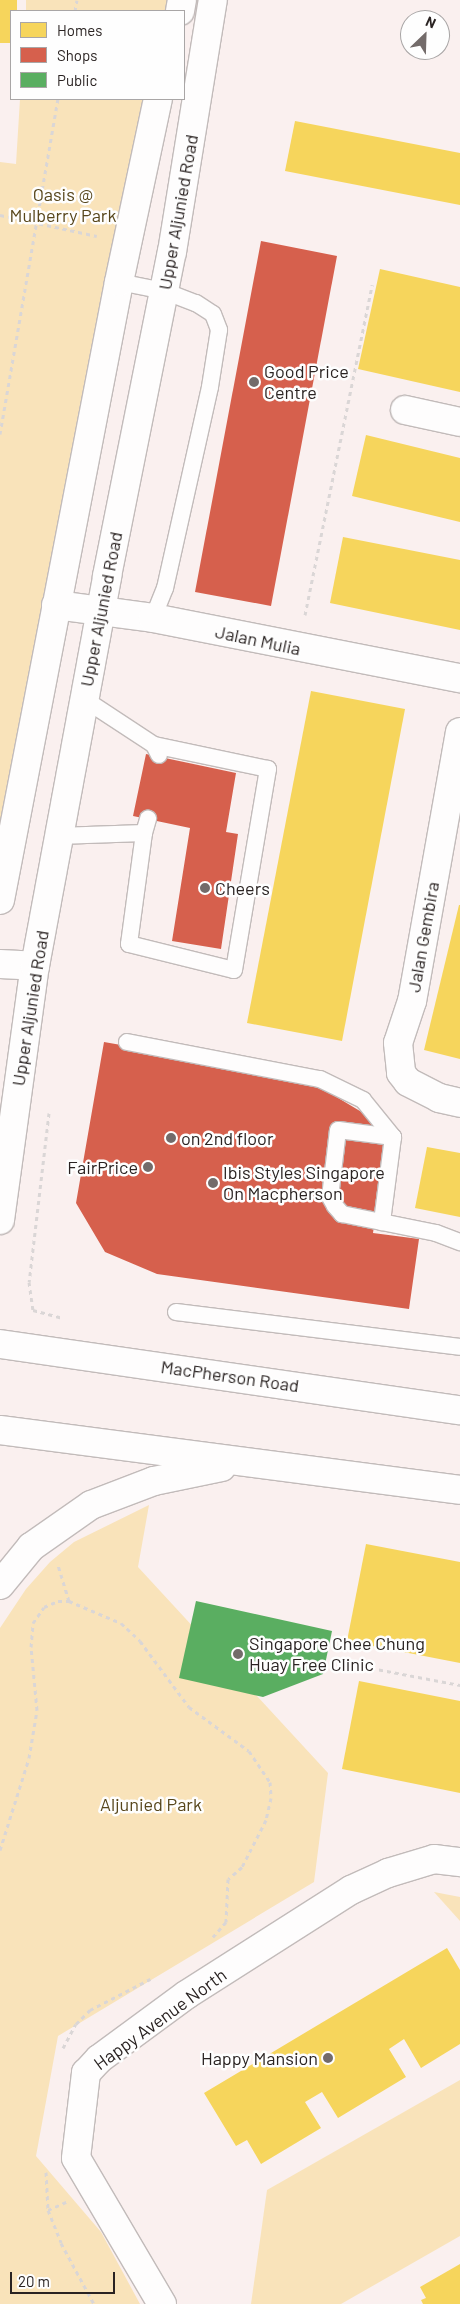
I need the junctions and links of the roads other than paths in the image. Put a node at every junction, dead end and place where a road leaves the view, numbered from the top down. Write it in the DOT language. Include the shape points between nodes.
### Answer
graph roads {
  1 [pos="213,0"];
  2 [pos="158,100"];
  3 [pos="118,282"];
  4 [pos="164,291"];
  5 [pos="405,410"];
  6 [pos="460,422"];
  7 [pos="56,604"];
  8 [pos="101,612"];
  9 [pos="153,618"];
  10 [pos="460,678"];
  11 [pos="84,699"];
  12 [pos="460,732"];
  13 [pos="58,836"];
  14 [pos="0,900"];
  15 [pos="0,964"];
  16 [pos="35,966"];
  17 [pos="127,1042"];
  18 [pos="460,1103"];
  19 [pos="393,1137"];
  20 [pos="0,1220"];
  21 [pos="382,1222"];
  22 [pos="460,1242"];
  23 [pos="176,1312"];
  24 [pos="0,1344"];
  25 [pos="460,1347"];
  26 [pos="460,1410"];
  27 [pos="0,1430"];
  28 [pos="253,1463"];
  29 [pos="460,1490"];
  30 [pos="0,1585"];
  31 [pos="460,1862"];
  32 [pos="162,2304"];
  1 -- 4 [label="main road, Upper Aljunied Road"];
  2 -- 3 [label="main road"];
  3 -- 4 [label="lane"];
  3 -- 7 [label="main road"];
  4 -- 8 [label="main road, Upper Aljunied Road"];
  4 -- 9 [label="lane" via="196,303 213,314 219,330 210,387 165,588"];
  5 -- 6 [label="main road"];
  7 -- 8 [label="main road, Jalan Mulia"];
  7 -- 14 [label="main road"];
  8 -- 9 [label="main road, Jalan Mulia"];
  8 -- 11 [label="main road, Upper Aljunied Road"];
  9 -- 10 [label="main road, Jalan Mulia"];
  11 -- 13 [label="main road, Upper Aljunied Road"];
  11 -- 13 [label="lane" via="157,751 268,768 234,970 130,944 146,826"];
  12 -- 18 [label="main road, Jalan Gembira" via="412,1001 398,1043 401,1073 408,1082 439,1098"];
  13 -- 16 [label="main road, Upper Aljunied Road"];
  15 -- 16 [label="main road"];
  16 -- 20 [label="main road, Upper Aljunied Road"];
  17 -- 19 [label="lane" via="320,1079 363,1100"];
  19 -- 21 [label="lane"];
  19 -- 21 [label="lane" via="338,1130 330,1197 342,1214"];
  21 -- 22 [label="lane" via="436,1233"];
  23 -- 25 [label="lane"];
  24 -- 26 [label="main road, MacPherson Road"];
  27 -- 28 [label="main road"];
  28 -- 29 [label="main road"];
  28 -- 30 [label="main road" via="154,1481 91,1505 31,1547"];
  31 -- 32 [label="main road, Happy Avenue North" via="434,1859 388,1873 351,1890 186,1996 99,2058 86,2073 76,2158"];
}
